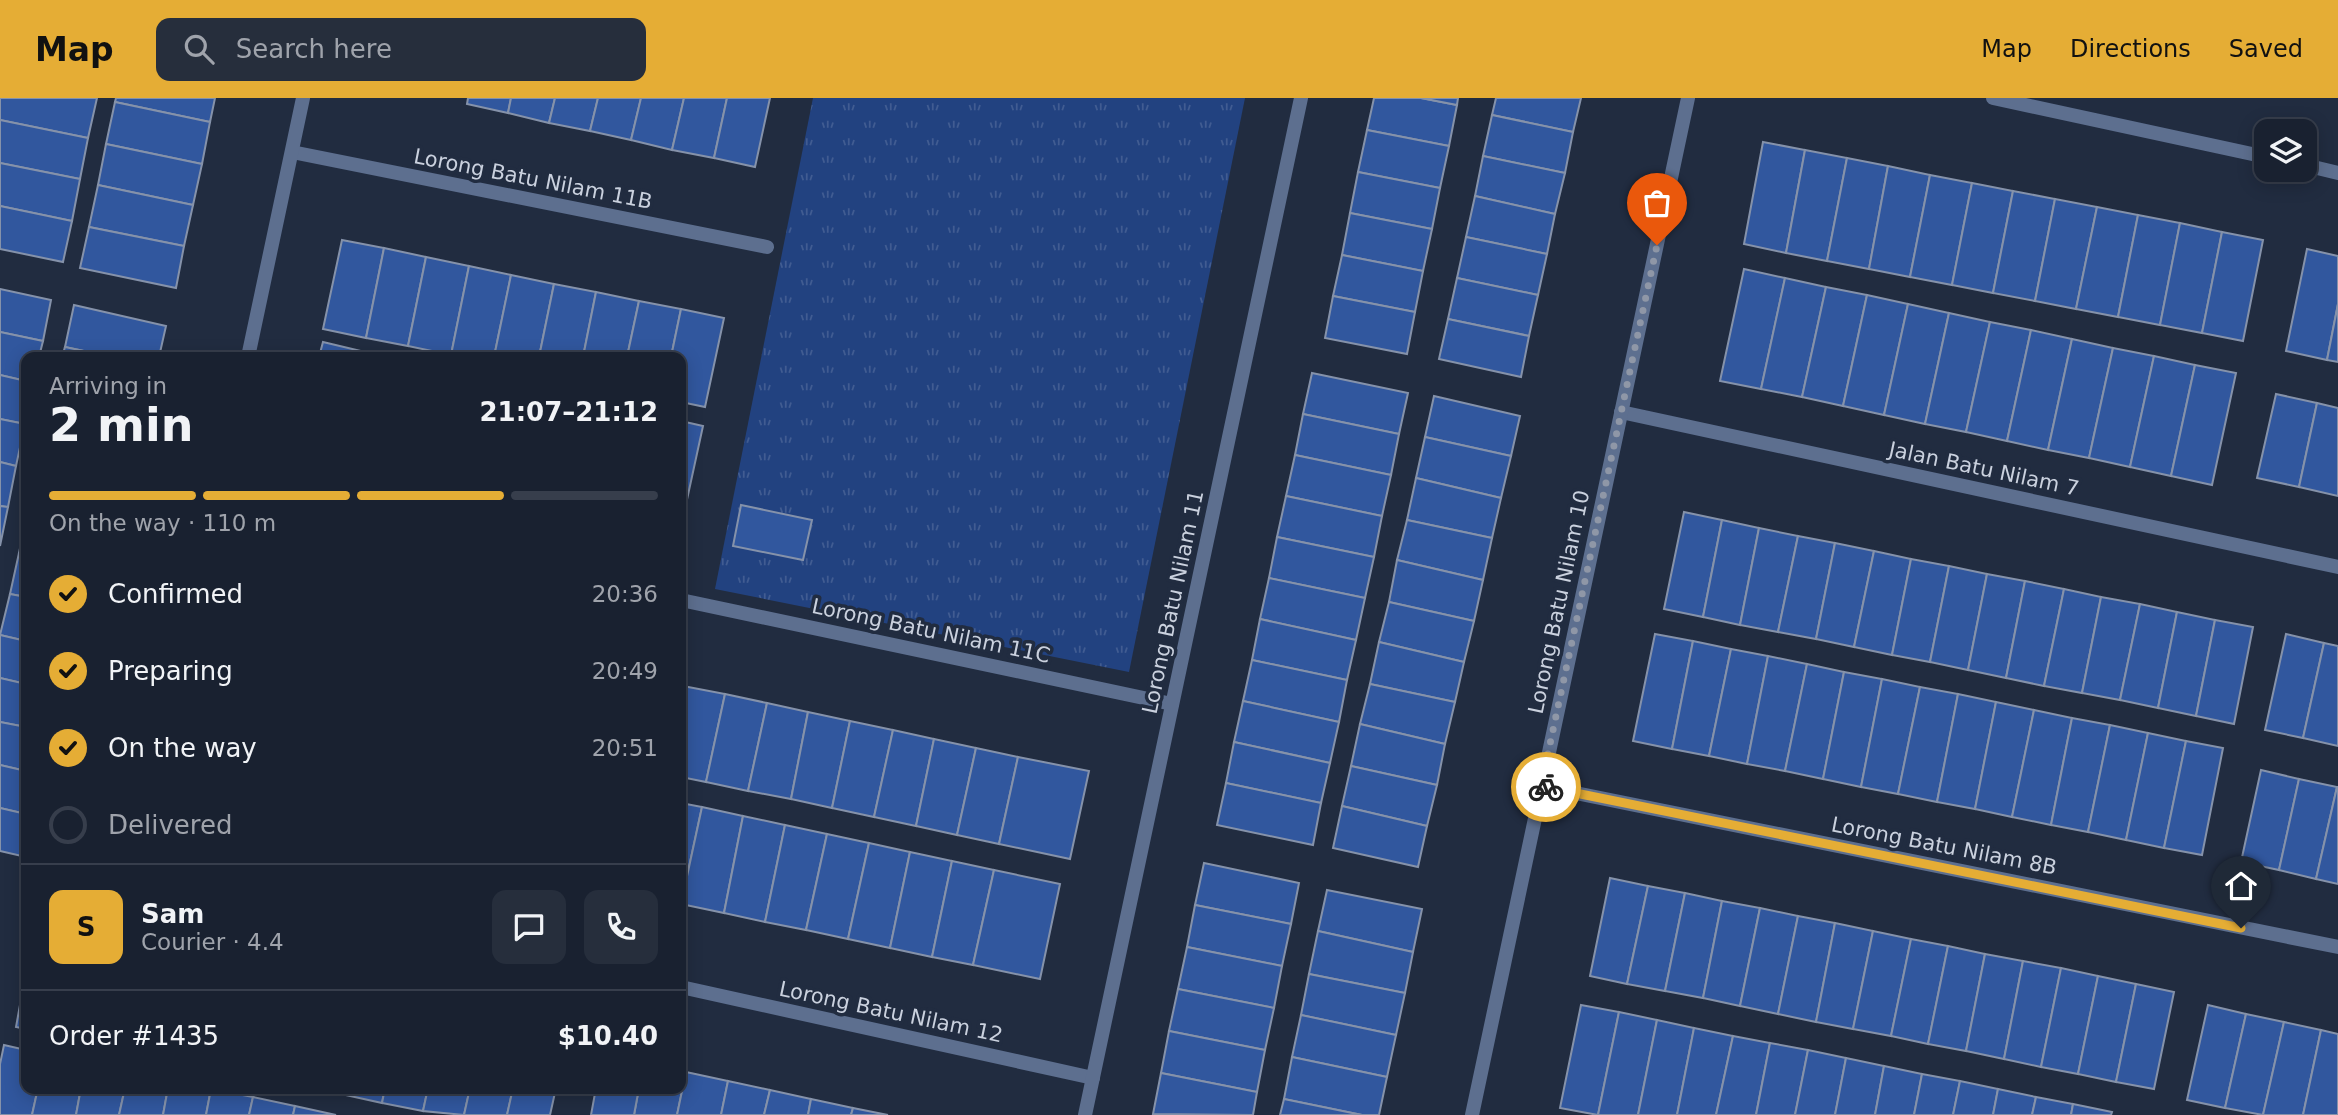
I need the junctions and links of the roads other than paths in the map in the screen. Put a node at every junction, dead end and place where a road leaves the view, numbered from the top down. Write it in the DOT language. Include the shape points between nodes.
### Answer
graph roads {
  1 [pos="303,98"];
  2 [pos="1301,98"];
  3 [pos="1688,98"];
  4 [pos="1993,98"];
  5 [pos="292,152"];
  6 [pos="2254,154"];
  7 [pos="2317,168"];
  8 [pos="2338,173"];
  9 [pos="766,247"];
  10 [pos="249,352"];
  11 [pos="1621,412"];
  12 [pos="2338,567"];
  13 [pos="686,601"];
  14 [pos="1172,704"];
  15 [pos="1541,786"];
  16 [pos="2338,947"];
  17 [pos="686,989"];
  18 [pos="1093,1077"];
  19 [pos="1085,1115"];
  20 [pos="1472,1115"];
  1 -- 5 [label="street"];
  2 -- 14 [label="street, Lorong Batu Nilam 11"];
  3 -- 11 [label="street, Lorong Batu Nilam 10"];
  4 -- 6 [label="street"];
  5 -- 9 [label="street, Lorong Batu Nilam 11B"];
  5 -- 10 [label="street"];
  7 -- 8 [label="street"];
  11 -- 12 [label="street, Jalan Batu Nilam 7"];
  11 -- 15 [label="street, Lorong Batu Nilam 10"];
  13 -- 14 [label="street, Lorong Batu Nilam 11C"];
  14 -- 18 [label="street, Lorong Batu Nilam 11"];
  15 -- 16 [label="street, Lorong Batu Nilam 8B"];
  15 -- 20 [label="street, Lorong Batu Nilam 10"];
  17 -- 18 [label="street, Lorong Batu Nilam 12"];
  18 -- 19 [label="street, Lorong Batu Nilam 11"];
}
